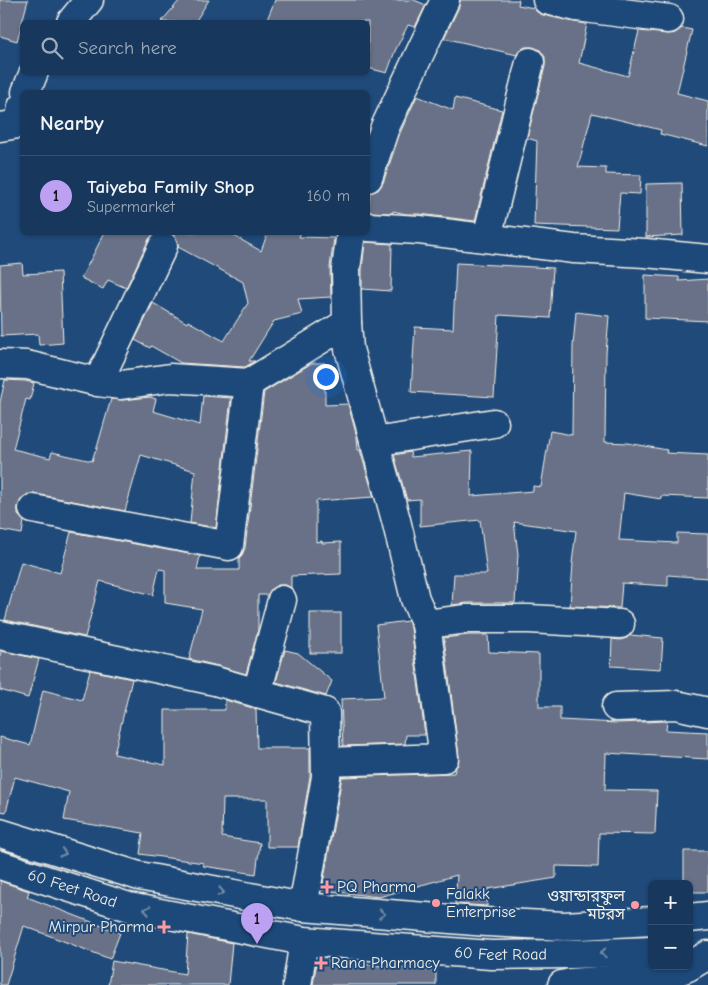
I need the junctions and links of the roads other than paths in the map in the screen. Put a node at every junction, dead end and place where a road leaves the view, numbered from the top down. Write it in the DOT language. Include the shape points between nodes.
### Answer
graph roads {
  1 [pos="89,0"];
  2 [pos="445,0"];
  3 [pos="547,0"];
  4 [pos="669,19"];
  5 [pos="73,20"];
  6 [pos="530,62"];
  7 [pos="33,75"];
  8 [pos="27,90"];
  9 [pos="20,118"];
  10 [pos="0,127"];
  11 [pos="370,172"];
  12 [pos="370,227"];
  13 [pos="351,235"];
  14 [pos="487,238"];
  15 [pos="163,246"];
  16 [pos="708,259"];
  17 [pos="347,323"];
  18 [pos="0,364"];
  19 [pos="98,382"];
  20 [pos="249,383"];
  21 [pos="494,423"];
  22 [pos="374,442"];
  23 [pos="33,509"];
  24 [pos="282,600"];
  25 [pos="426,624"];
  26 [pos="620,624"];
  27 [pos="0,635"];
  28 [pos="257,693"];
  29 [pos="616,707"];
  30 [pos="708,712"];
  31 [pos="326,762"];
  32 [pos="0,834"];
  33 [pos="36,845"];
  34 [pos="0,864"];
  35 [pos="27,873"];
  36 [pos="303,907"];
  37 [pos="708,916"];
  38 [pos="693,918"];
  39 [pos="648,921"];
  40 [pos="304,941"];
  41 [pos="708,946"];
  42 [pos="693,948"];
  43 [pos="648,951"];
  44 [pos="708,955"];
  45 [pos="297,985"];
  46 [pos="562,985"];
  1 -- 5 [label="street"];
  2 -- 11 [label="street" via="385,127"];
  3 -- 4 [label="street"];
  6 -- 14 [label="street"];
  7 -- 8 [label="street"];
  9 -- 10 [label="street" via="19,124"];
  12 -- 14 [label="street"];
  13 -- 17 [label="street" via="346,269"];
  14 -- 16 [label="street" via="574,249"];
  15 -- 19 [label="street"];
  17 -- 20 [label="street"];
  17 -- 22 [label="street" via="349,349"];
  18 -- 19 [label="street" via="27,365"];
  19 -- 20 [label="street" via="121,386 170,378"];
  20 -- 23 [label="street" via="229,546"];
  21 -- 22 [label="street"];
  22 -- 25 [label="street" via="415,599"];
  24 -- 28 [label="street"];
  25 -- 26 [label="street" via="468,619 529,618"];
  25 -- 31 [label="street" via="444,758"];
  27 -- 28 [label="street"];
  28 -- 31 [label="street" via="325,712"];
  29 -- 30 [label="street" via="676,705"];
  31 -- 36 [label="street"];
  32 -- 33 [label="street, 60 Feet Road"];
  33 -- 35 [label="street"];
  33 -- 36 [label="street, 60 Feet Road, one-way" via="139,876"];
  34 -- 35 [label="street, 60 Feet Road"];
  40 -- 35 [label="street, 60 Feet Road, one-way" via="129,907"];
  36 -- 39 [label="street, 60 Feet Road, one-way" via="554,926"];
  37 -- 38 [label="street"];
  43 -- 40 [label="street, 60 Feet Road, one-way" via="491,954"];
  40 -- 45 [label="street"];
  41 -- 42 [label="street"];
  44 -- 46 [label="street" via="666,976"];
}
